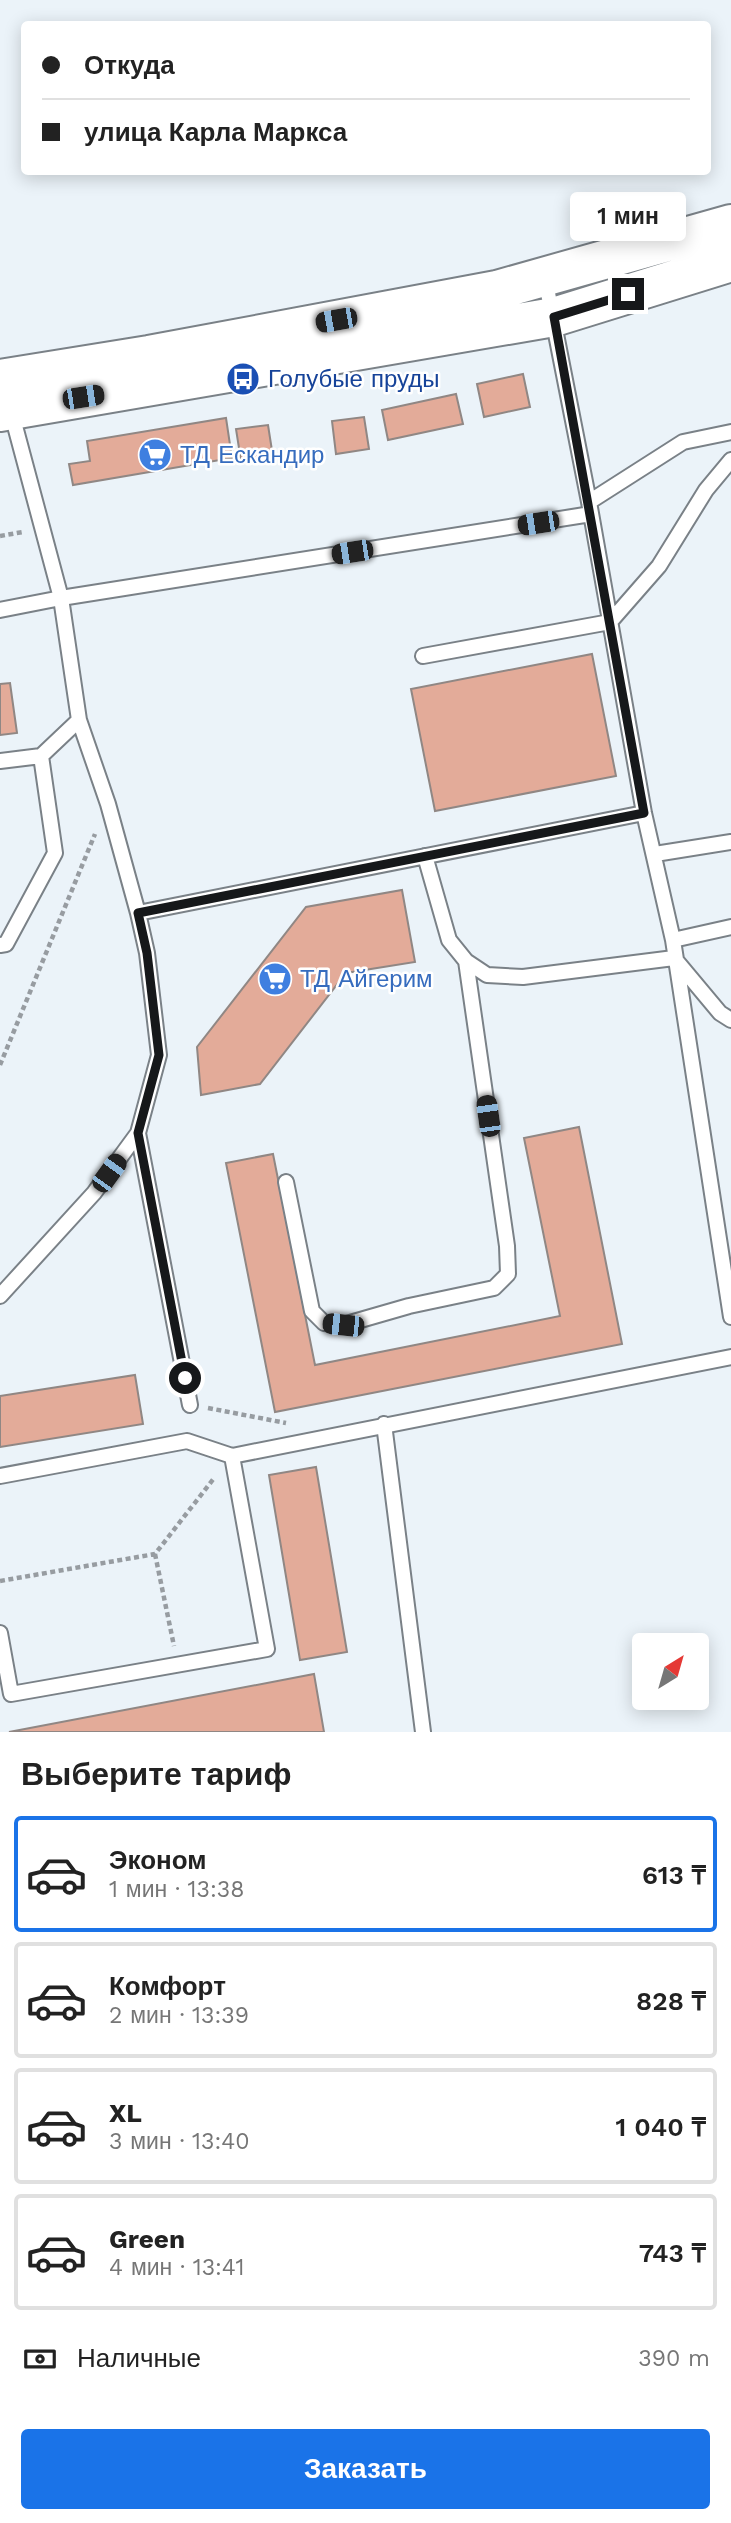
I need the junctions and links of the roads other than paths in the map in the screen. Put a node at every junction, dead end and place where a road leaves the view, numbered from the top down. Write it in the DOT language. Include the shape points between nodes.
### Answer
graph roads {
  1 [pos="731,224"];
  2 [pos="731,262"];
  3 [pos="544,276"];
  4 [pos="554,317"];
  5 [pos="3,400"];
  6 [pos="731,432"];
  7 [pos="731,460"];
  8 [pos="590,508"];
  9 [pos="61,598"];
  10 [pos="0,610"];
  11 [pos="610,622"];
  12 [pos="423,656"];
  13 [pos="79,720"];
  14 [pos="41,756"];
  15 [pos="0,761"];
  16 [pos="644,813"];
  17 [pos="731,842"];
  18 [pos="655,854"];
  19 [pos="425,856"];
  20 [pos="138,913"];
  21 [pos="731,927"];
  22 [pos="673,940"];
  23 [pos="0,945"];
  24 [pos="674,958"];
  25 [pos="466,961"];
  26 [pos="731,1020"];
  27 [pos="138,1133"];
  28 [pos="286,1182"];
  29 [pos="0,1297"];
  30 [pos="731,1317"];
  31 [pos="731,1357"];
  32 [pos="190,1405"];
  33 [pos="384,1424"];
  34 [pos="232,1456"];
  35 [pos="0,1476"];
  36 [pos="0,1633"];
  37 [pos="423,1732"];
  1 -- 3 [label="main road"];
  2 -- 4 [label="main road"];
  3 -- 4 [label="lane"];
  3 -- 5 [label="main road"];
  4 -- 5 [label="main road"];
  4 -- 8 [label="lane"];
  5 -- 9 [label="lane"];
  6 -- 8 [label="lane" via="683,442"];
  7 -- 11 [label="lane" via="706,490 659,566"];
  8 -- 9 [label="lane"];
  8 -- 11 [label="lane"];
  9 -- 10 [label="lane"];
  9 -- 13 [label="lane"];
  11 -- 12 [label="lane"];
  11 -- 16 [label="lane"];
  13 -- 14 [label="lane"];
  13 -- 20 [label="lane"];
  14 -- 15 [label="lane"];
  14 -- 23 [label="lane" via="55,853 6,944"];
  16 -- 18 [label="lane"];
  16 -- 19 [label="lane"];
  17 -- 18 [label="lane"];
  18 -- 22 [label="lane"];
  19 -- 20 [label="lane"];
  19 -- 25 [label="lane" via="449,940"];
  20 -- 27 [label="lane" via="159,1055"];
  21 -- 22 [label="lane"];
  22 -- 24 [label="lane"];
  24 -- 25 [label="lane" via="523,978 487,975"];
  24 -- 26 [label="lane"];
  24 -- 30 [label="lane"];
  25 -- 28 [label="lane" via="508,1274 494,1288 343,1325 324,1323 312,1311"];
  27 -- 29 [label="lane" via="94,1193"];
  27 -- 32 [label="lane"];
  31 -- 33 [label="lane"];
  33 -- 34 [label="lane"];
  33 -- 37 [label="lane"];
  34 -- 35 [label="lane" via="187,1441"];
  34 -- 36 [label="lane" via="267,1649 11,1694"];
}
